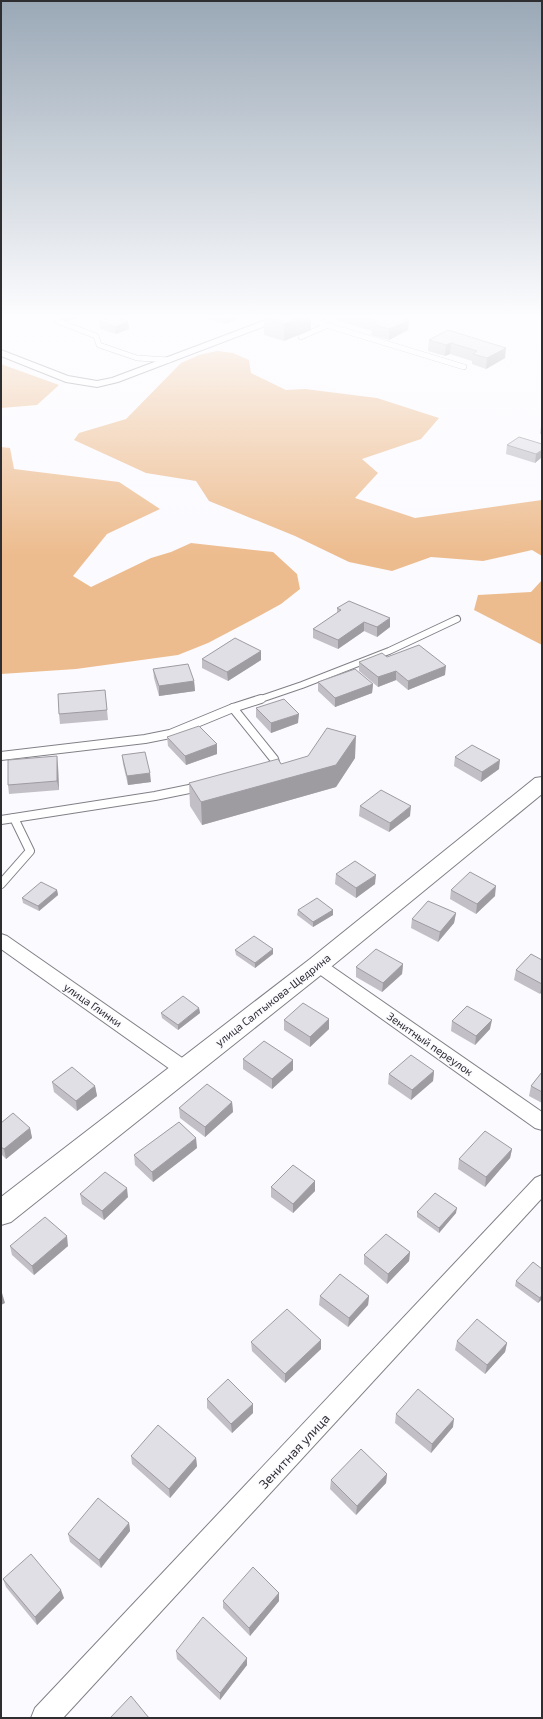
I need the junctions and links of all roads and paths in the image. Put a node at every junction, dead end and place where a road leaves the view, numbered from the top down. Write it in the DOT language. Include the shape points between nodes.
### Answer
graph roads {
  1 [pos="457,619"];
  2 [pos="233,708"];
  3 [pos="1,756"];
  4 [pos="267,770"];
  5 [pos="542,783"];
  6 [pos="208,785"];
  7 [pos="14,818"];
  8 [pos="1,820"];
  9 [pos="1,884"];
  10 [pos="1,940"];
  11 [pos="318,965"];
  12 [pos="184,1069"];
  13 [pos="542,1122"];
  14 [pos="542,1184"];
  15 [pos="1,1214"];
  16 [pos="45,1718"];
  1 -- 2 [label="lane" via="390,651"];
  2 -- 3 [label="lane" via="170,734"];
  2 -- 4 [label="lane" via="274,759 276,765"];
  5 -- 11 [label="street, улица Салтыкова-Щедрина"];
  6 -- 7 [label="lane"];
  7 -- 8 [label="lane"];
  7 -- 9 [label="lane" via="30,851"];
  10 -- 12 [label="street, улица Глинки"];
  11 -- 12 [label="street, улица Салтыкова-Щедрина"];
  11 -- 13 [label="street, Зенитный переулок"];
  12 -- 15 [label="street, улица Салтыкова-Щедрина"];
  14 -- 16 [label="street, Зенитная улица"];
}
